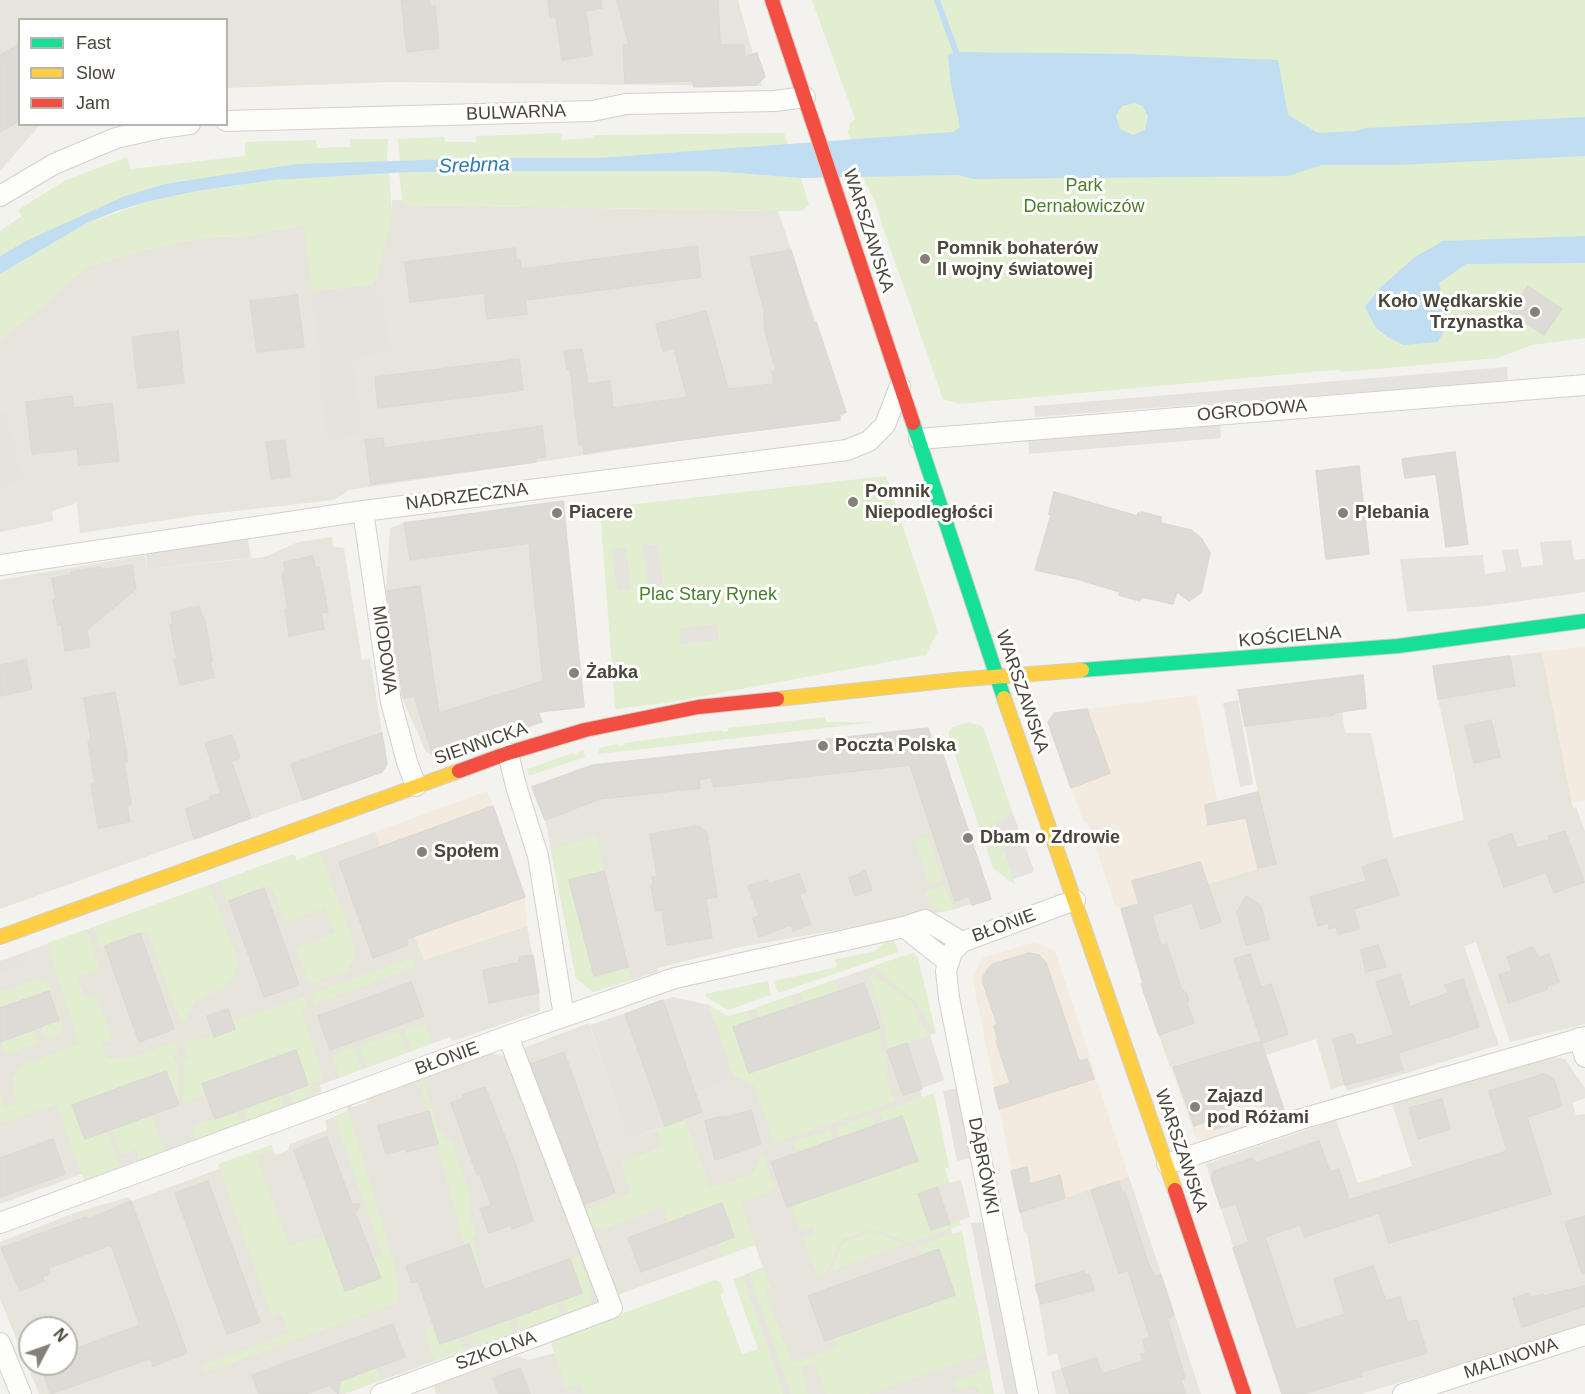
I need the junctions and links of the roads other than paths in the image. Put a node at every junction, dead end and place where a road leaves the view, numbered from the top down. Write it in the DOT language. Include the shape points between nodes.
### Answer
graph roads {
  1 [pos="772,0"];
  2 [pos="805,97"];
  3 [pos="228,121"];
  4 [pos="176,126"];
  5 [pos="0,196"];
  6 [pos="1585,385"];
  7 [pos="900,386"];
  8 [pos="919,439"];
  9 [pos="363,511"];
  10 [pos="0,565"];
  11 [pos="1585,621"];
  12 [pos="997,678"];
  13 [pos="508,753"];
  14 [pos="416,786"];
  15 [pos="1074,900"];
  16 [pos="904,927"];
  17 [pos="0,937"];
  18 [pos="962,942"];
  19 [pos="948,962"];
  20 [pos="564,1016"];
  21 [pos="508,1036"];
  22 [pos="1583,1044"];
  23 [pos="1167,1164"];
  24 [pos="0,1223"];
  25 [pos="1585,1335"];
  26 [pos="0,1343"];
  27 [pos="21,1394"];
  28 [pos="381,1394"];
  29 [pos="1028,1394"];
  30 [pos="1245,1394"];
  31 [pos="1403,1394"];
  1 -- 2 [label="main road, WARSZAWSKA"];
  2 -- 3 [label="street, BULWARNA" via="626,104 592,111"];
  2 -- 7 [label="main road, WARSZAWSKA"];
  4 -- 5 [label="street" via="116,138 54,164"];
  6 -- 8 [label="street, OGRODOWA"];
  7 -- 8 [label="main road, WARSZAWSKA"];
  7 -- 9 [label="street, NADRZECZNA" via="885,425 869,441 847,450"];
  8 -- 12 [label="main road, WARSZAWSKA"];
  9 -- 10 [label="street, NADRZECZNA"];
  9 -- 14 [label="street, MIODOWA" via="391,702"];
  11 -- 12 [label="main road, KOŚCIELNA" via="1398,646"];
  12 -- 13 [label="main road, SIENNICKA" via="698,707 585,730"];
  12 -- 15 [label="main road, WARSZAWSKA"];
  13 -- 14 [label="main road, SIENNICKA"];
  13 -- 20 [label="street" via="538,856"];
  14 -- 17 [label="main road, SIENNICKA"];
  15 -- 18 [label="street, BŁONIE"];
  15 -- 23 [label="main road, WARSZAWSKA"];
  16 -- 18 [label="street, BŁONIE" via="925,920"];
  16 -- 19 [label="street"];
  16 -- 20 [label="street, BŁONIE" via="675,978"];
  18 -- 19 [label="street"];
  19 -- 29 [label="street, DĄBRÓWKI" via="949,998"];
  20 -- 21 [label="street, BŁONIE"];
  21 -- 24 [label="street, BŁONIE"];
  21 -- 28 [label="street, SZKOLNA" via="612,1308"];
  22 -- 23 [label="street" via="1298,1120"];
  23 -- 30 [label="main road, WARSZAWSKA"];
  25 -- 31 [label="street, MALINOWA"];
  26 -- 27 [label="street"];
}
